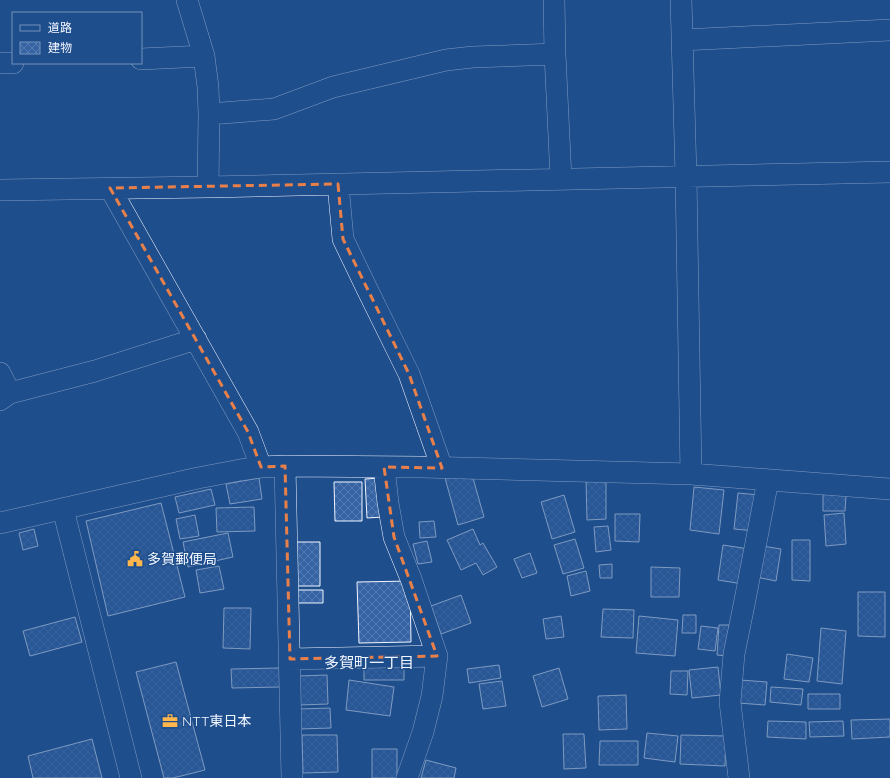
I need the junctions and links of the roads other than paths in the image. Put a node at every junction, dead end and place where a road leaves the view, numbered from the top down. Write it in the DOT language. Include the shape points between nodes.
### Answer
graph roads {
  1 [pos="187,0"];
  2 [pos="554,0"];
  3 [pos="681,0"];
  4 [pos="890,30"];
  5 [pos="682,40"];
  6 [pos="555,54"];
  7 [pos="204,56"];
  8 [pos="142,58"];
  9 [pos="0,63"];
  10 [pos="12,63"];
  11 [pos="209,114"];
  12 [pos="890,172"];
  13 [pos="686,176"];
  14 [pos="561,179"];
  15 [pos="338,184"];
  16 [pos="110,188"];
  17 [pos="208,188"];
  18 [pos="0,190"];
  19 [pos="196,340"];
  20 [pos="0,373"];
  21 [pos="5,396"];
  22 [pos="285,466"];
  23 [pos="261,467"];
  24 [pos="384,467"];
  25 [pos="442,468"];
  26 [pos="691,474"];
  27 [pos="768,480"];
  28 [pos="890,489"];
  29 [pos="63,509"];
  30 [pos="0,523"];
  31 [pos="436,656"];
  32 [pos="290,659"];
  33 [pos="131,778"];
  34 [pos="292,778"];
  35 [pos="407,778"];
  36 [pos="739,778"];
  1 -- 7 [label="street"];
  2 -- 6 [label="street"];
  3 -- 5 [label="street"];
  4 -- 5 [label="street"];
  5 -- 13 [label="street"];
  6 -- 11 [label="street" via="446,60 333,87 274,110"];
  6 -- 14 [label="street"];
  7 -- 8 [label="street"];
  7 -- 11 [label="street"];
  9 -- 10 [label="street"];
  11 -- 17 [label="street"];
  12 -- 13 [label="street"];
  13 -- 14 [label="street"];
  13 -- 26 [label="street"];
  14 -- 15 [label="street"];
  15 -- 17 [label="street"];
  15 -- 25 [label="street" via="343,240 409,374"];
  16 -- 17 [label="street"];
  16 -- 18 [label="street"];
  16 -- 19 [label="street"];
  19 -- 21 [label="street"];
  19 -- 23 [label="street" via="248,432"];
  20 -- 21 [label="street"];
  22 -- 23 [label="street"];
  22 -- 24 [label="street"];
  22 -- 32 [label="street"];
  23 -- 29 [label="street" via="198,478"];
  24 -- 25 [label="street"];
  24 -- 31 [label="street" via="394,537 411,579"];
  25 -- 26 [label="street"];
  26 -- 27 [label="street"];
  27 -- 28 [label="street"];
  27 -- 36 [label="street" via="734,654 730,702"];
  29 -- 30 [label="street"];
  29 -- 33 [label="street"];
  31 -- 32 [label="street"];
  31 -- 35 [label="street" via="432,696"];
  32 -- 34 [label="street"];
}
